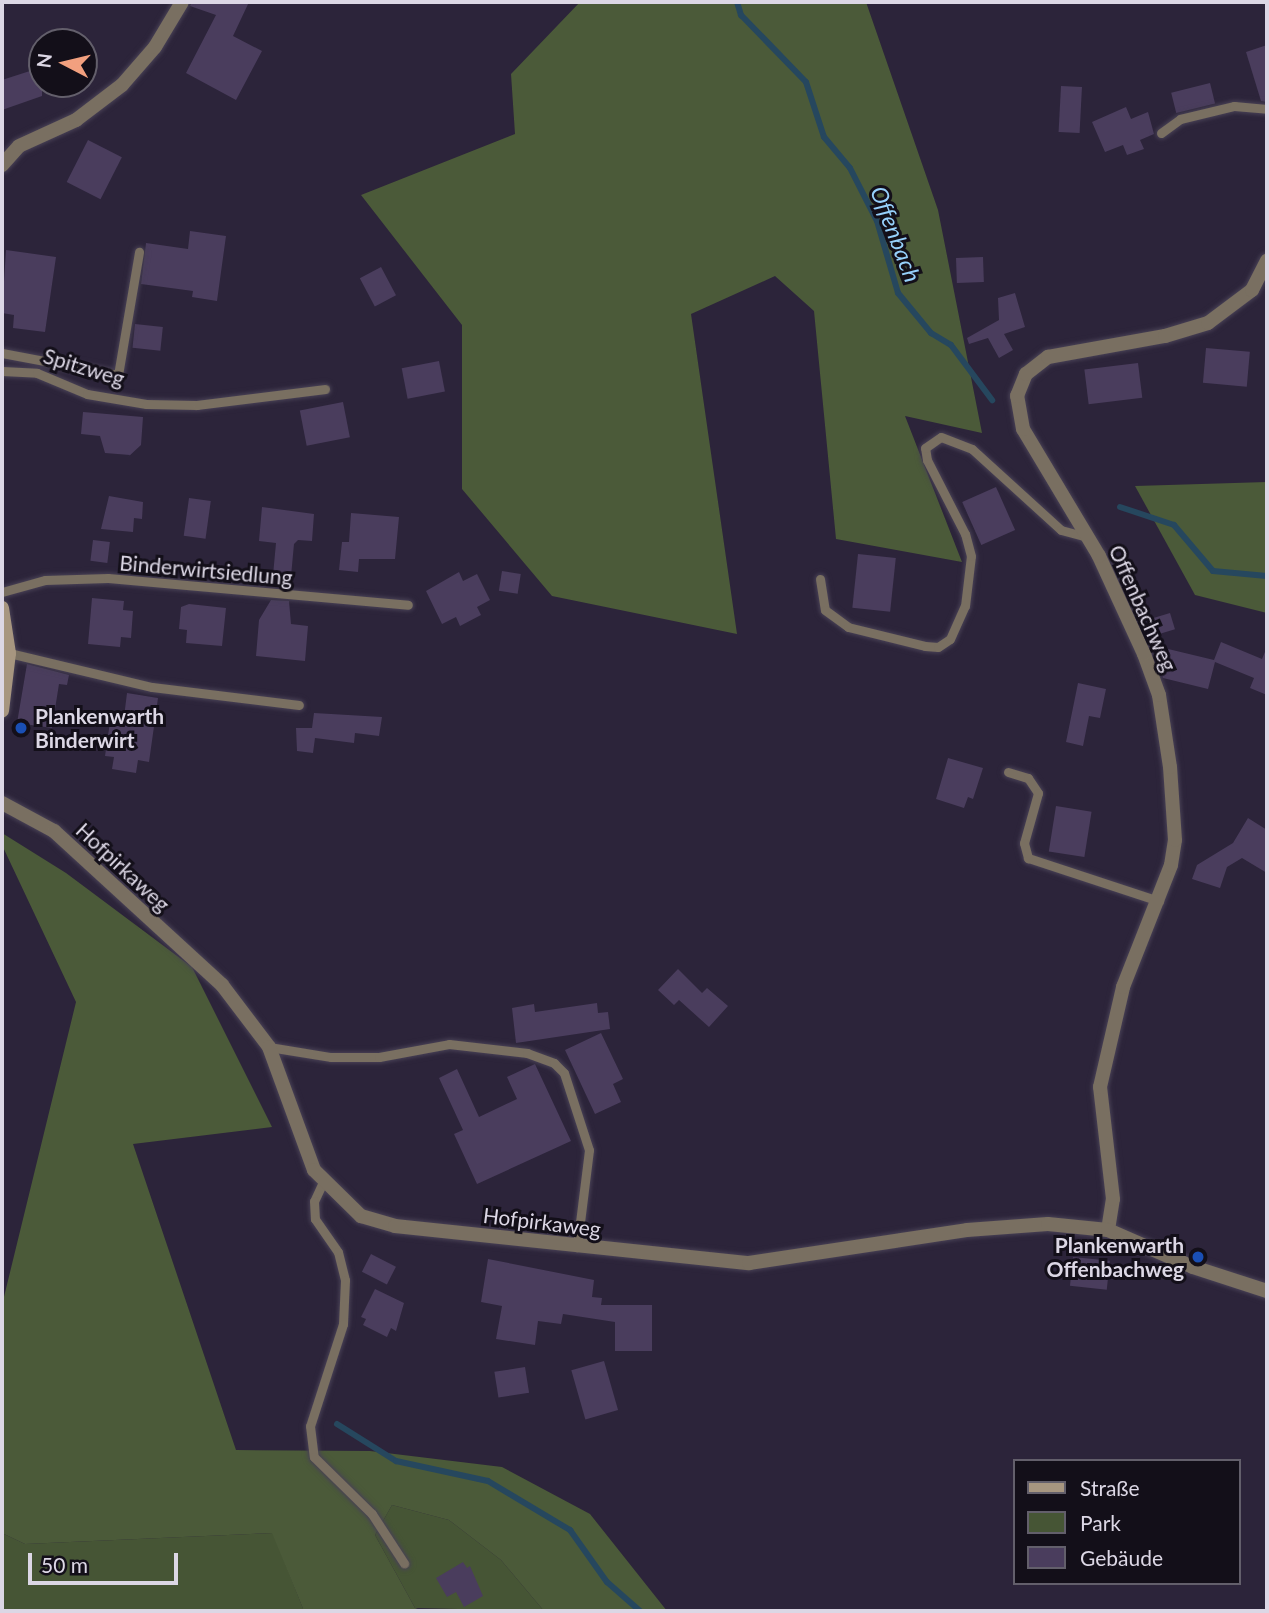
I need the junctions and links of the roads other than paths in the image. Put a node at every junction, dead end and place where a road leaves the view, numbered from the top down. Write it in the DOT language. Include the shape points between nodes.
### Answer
graph roads {
  1 [pos="182,2"];
  2 [pos="1267,109"];
  3 [pos="1161,133"];
  4 [pos="2,165"];
  5 [pos="139,253"];
  6 [pos="1267,261"];
  7 [pos="2,353"];
  8 [pos="2,371"];
  9 [pos="324,389"];
  10 [pos="1088,537"];
  11 [pos="820,579"];
  12 [pos="2,592"];
  13 [pos="408,605"];
  14 [pos="2,608"];
  15 [pos="9,653"];
  16 [pos="299,705"];
  17 [pos="2,711"];
  18 [pos="1008,772"];
  19 [pos="2,803"];
  20 [pos="1159,901"];
  21 [pos="269,1047"];
  22 [pos="323,1182"];
  23 [pos="1108,1230"];
  24 [pos="577,1247"];
  25 [pos="1267,1291"];
  26 [pos="404,1563"];
  1 -- 4 [label="street" via="155,47 122,85 76,120 19,146"];
  2 -- 3 [label="lane" via="1234,106 1180,119"];
  5 -- 7 [label="lane" via="118,375"];
  6 -- 10 [label="street, Offenbachweg" via="1252,290 1208,323 1165,336 1048,357 1026,374 1016,408 1023,429"];
  8 -- 9 [label="lane, Spitzweg" via="37,373 112,400 197,405"];
  10 -- 11 [label="lane" via="1061,530 972,449 941,437 925,448 927,460 965,534 971,556 965,607 950,639 938,647 925,646 848,627 825,610"];
  10 -- 20 [label="street, Offenbachweg" via="1159,695 1175,840"];
  12 -- 13 [label="lane, Binderwirtsiedlung" via="45,580 107,578"];
  14 -- 15 [label="main road"];
  15 -- 16 [label="lane" via="152,687"];
  15 -- 17 [label="main road"];
  18 -- 20 [label="lane" via="1028,778 1038,793 1024,843 1028,858"];
  19 -- 21 [label="street, Hofpirkaweg" via="54,831 96,866 222,985"];
  20 -- 23 [label="street, Offenbachweg" via="1124,987 1100,1087 1113,1199"];
  21 -- 22 [label="street, Hofpirkaweg"];
  21 -- 24 [label="lane" via="331,1057 379,1057 449,1044 527,1053 554,1063 564,1073 589,1150"];
  22 -- 24 [label="street, Hofpirkaweg" via="361,1216 395,1226"];
  22 -- 26 [label="lane" via="314,1201 315,1219 338,1252 345,1280 343,1324 310,1426 314,1457 372,1514"];
  23 -- 24 [label="street, Hofpirkaweg" via="1018,1225 750,1263"];
  23 -- 25 [label="street, Hofpirkaweg" via="1193,1267"];
}
